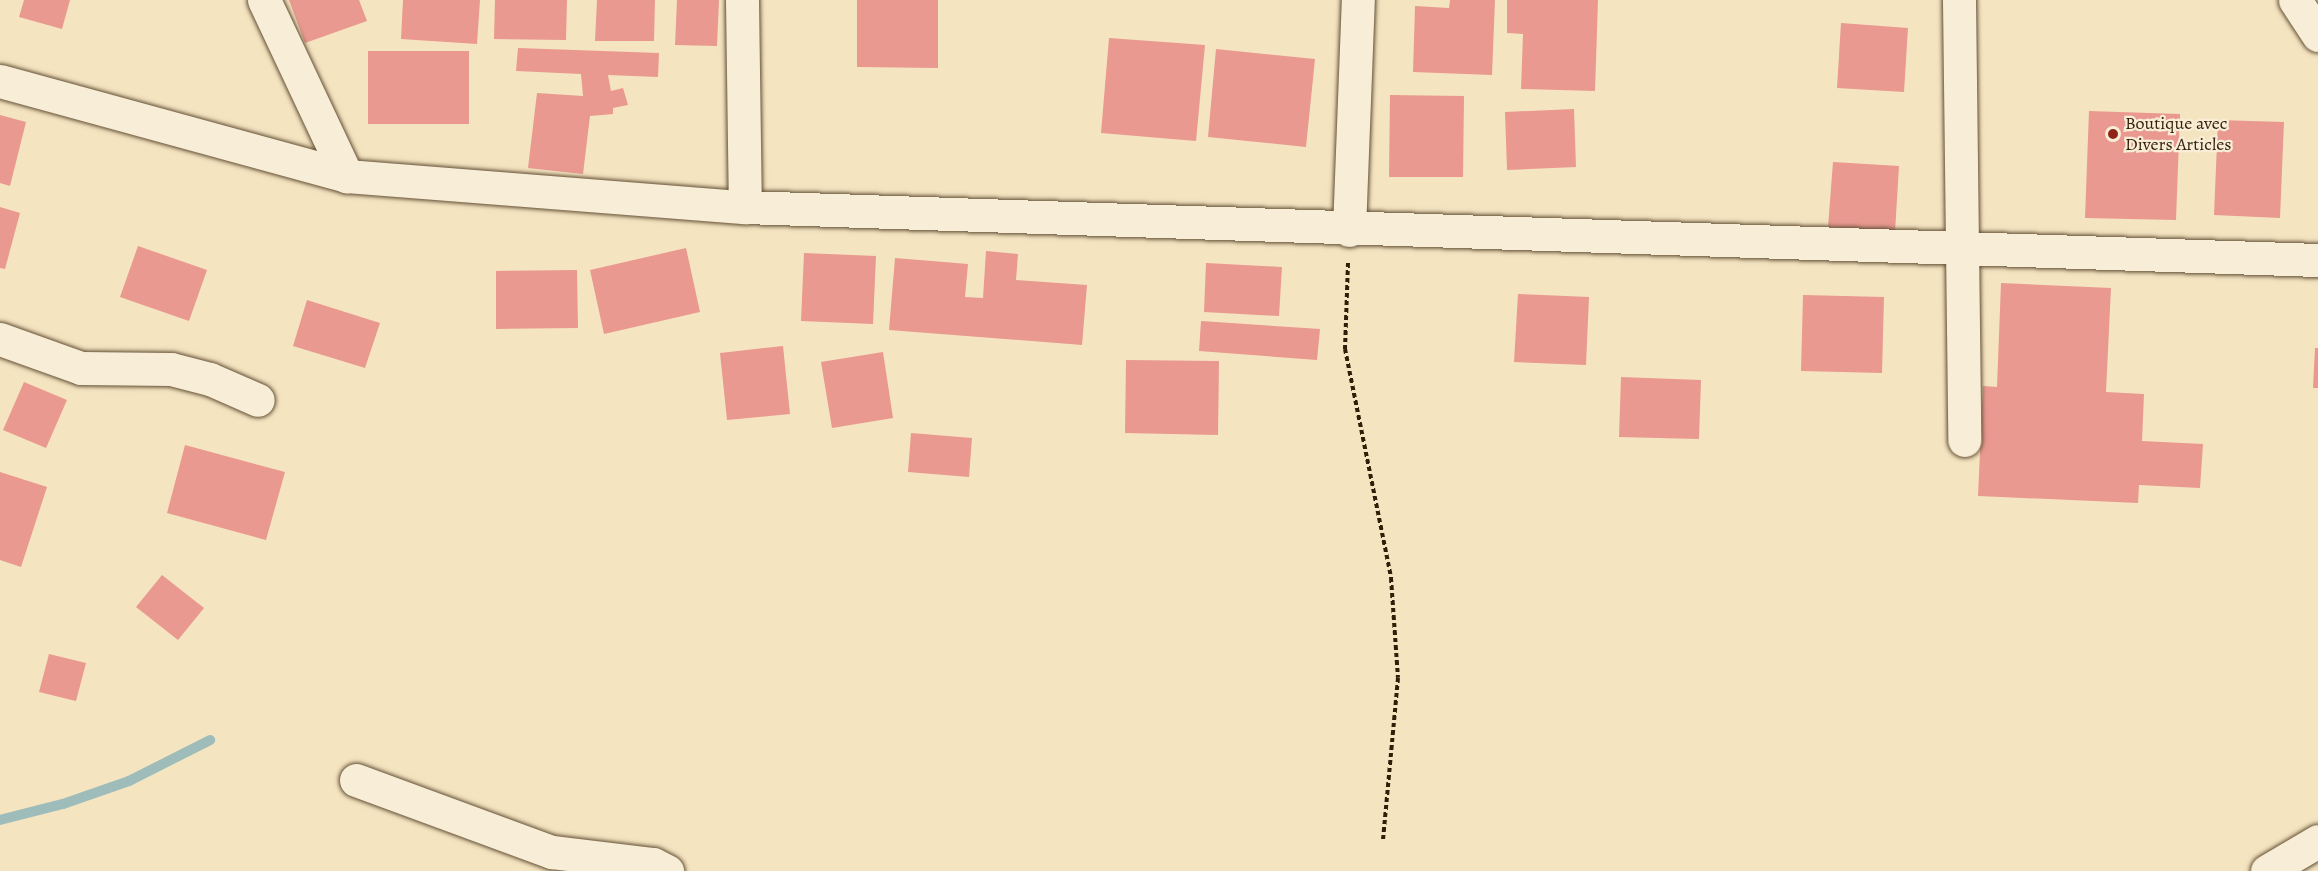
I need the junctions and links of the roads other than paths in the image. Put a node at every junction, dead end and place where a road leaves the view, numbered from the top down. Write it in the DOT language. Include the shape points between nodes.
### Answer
graph roads {
  1 [pos="264,0"];
  2 [pos="742,0"];
  3 [pos="1358,0"];
  4 [pos="1959,0"];
  5 [pos="2295,0"];
  6 [pos="2318,35"];
  7 [pos="0,81"];
  8 [pos="346,176"];
  9 [pos="746,207"];
  10 [pos="1349,230"];
  11 [pos="1962,250"];
  12 [pos="2318,260"];
  13 [pos="0,339"];
  14 [pos="258,400"];
  15 [pos="1964,440"];
  16 [pos="356,780"];
  17 [pos="2318,841"];
  18 [pos="667,871"];
  19 [pos="2267,871"];
  1 -- 8 [label="street"];
  2 -- 9 [label="street"];
  3 -- 10 [label="street"];
  4 -- 11 [label="street"];
  5 -- 6 [label="street"];
  7 -- 8 [label="street"];
  8 -- 9 [label="street"];
  9 -- 10 [label="street"];
  10 -- 11 [label="street"];
  11 -- 12 [label="street"];
  11 -- 15 [label="street"];
  13 -- 14 [label="street" via="81,368 171,369"];
  16 -- 18 [label="street" via="552,852 654,864"];
  17 -- 19 [label="street"];
}
